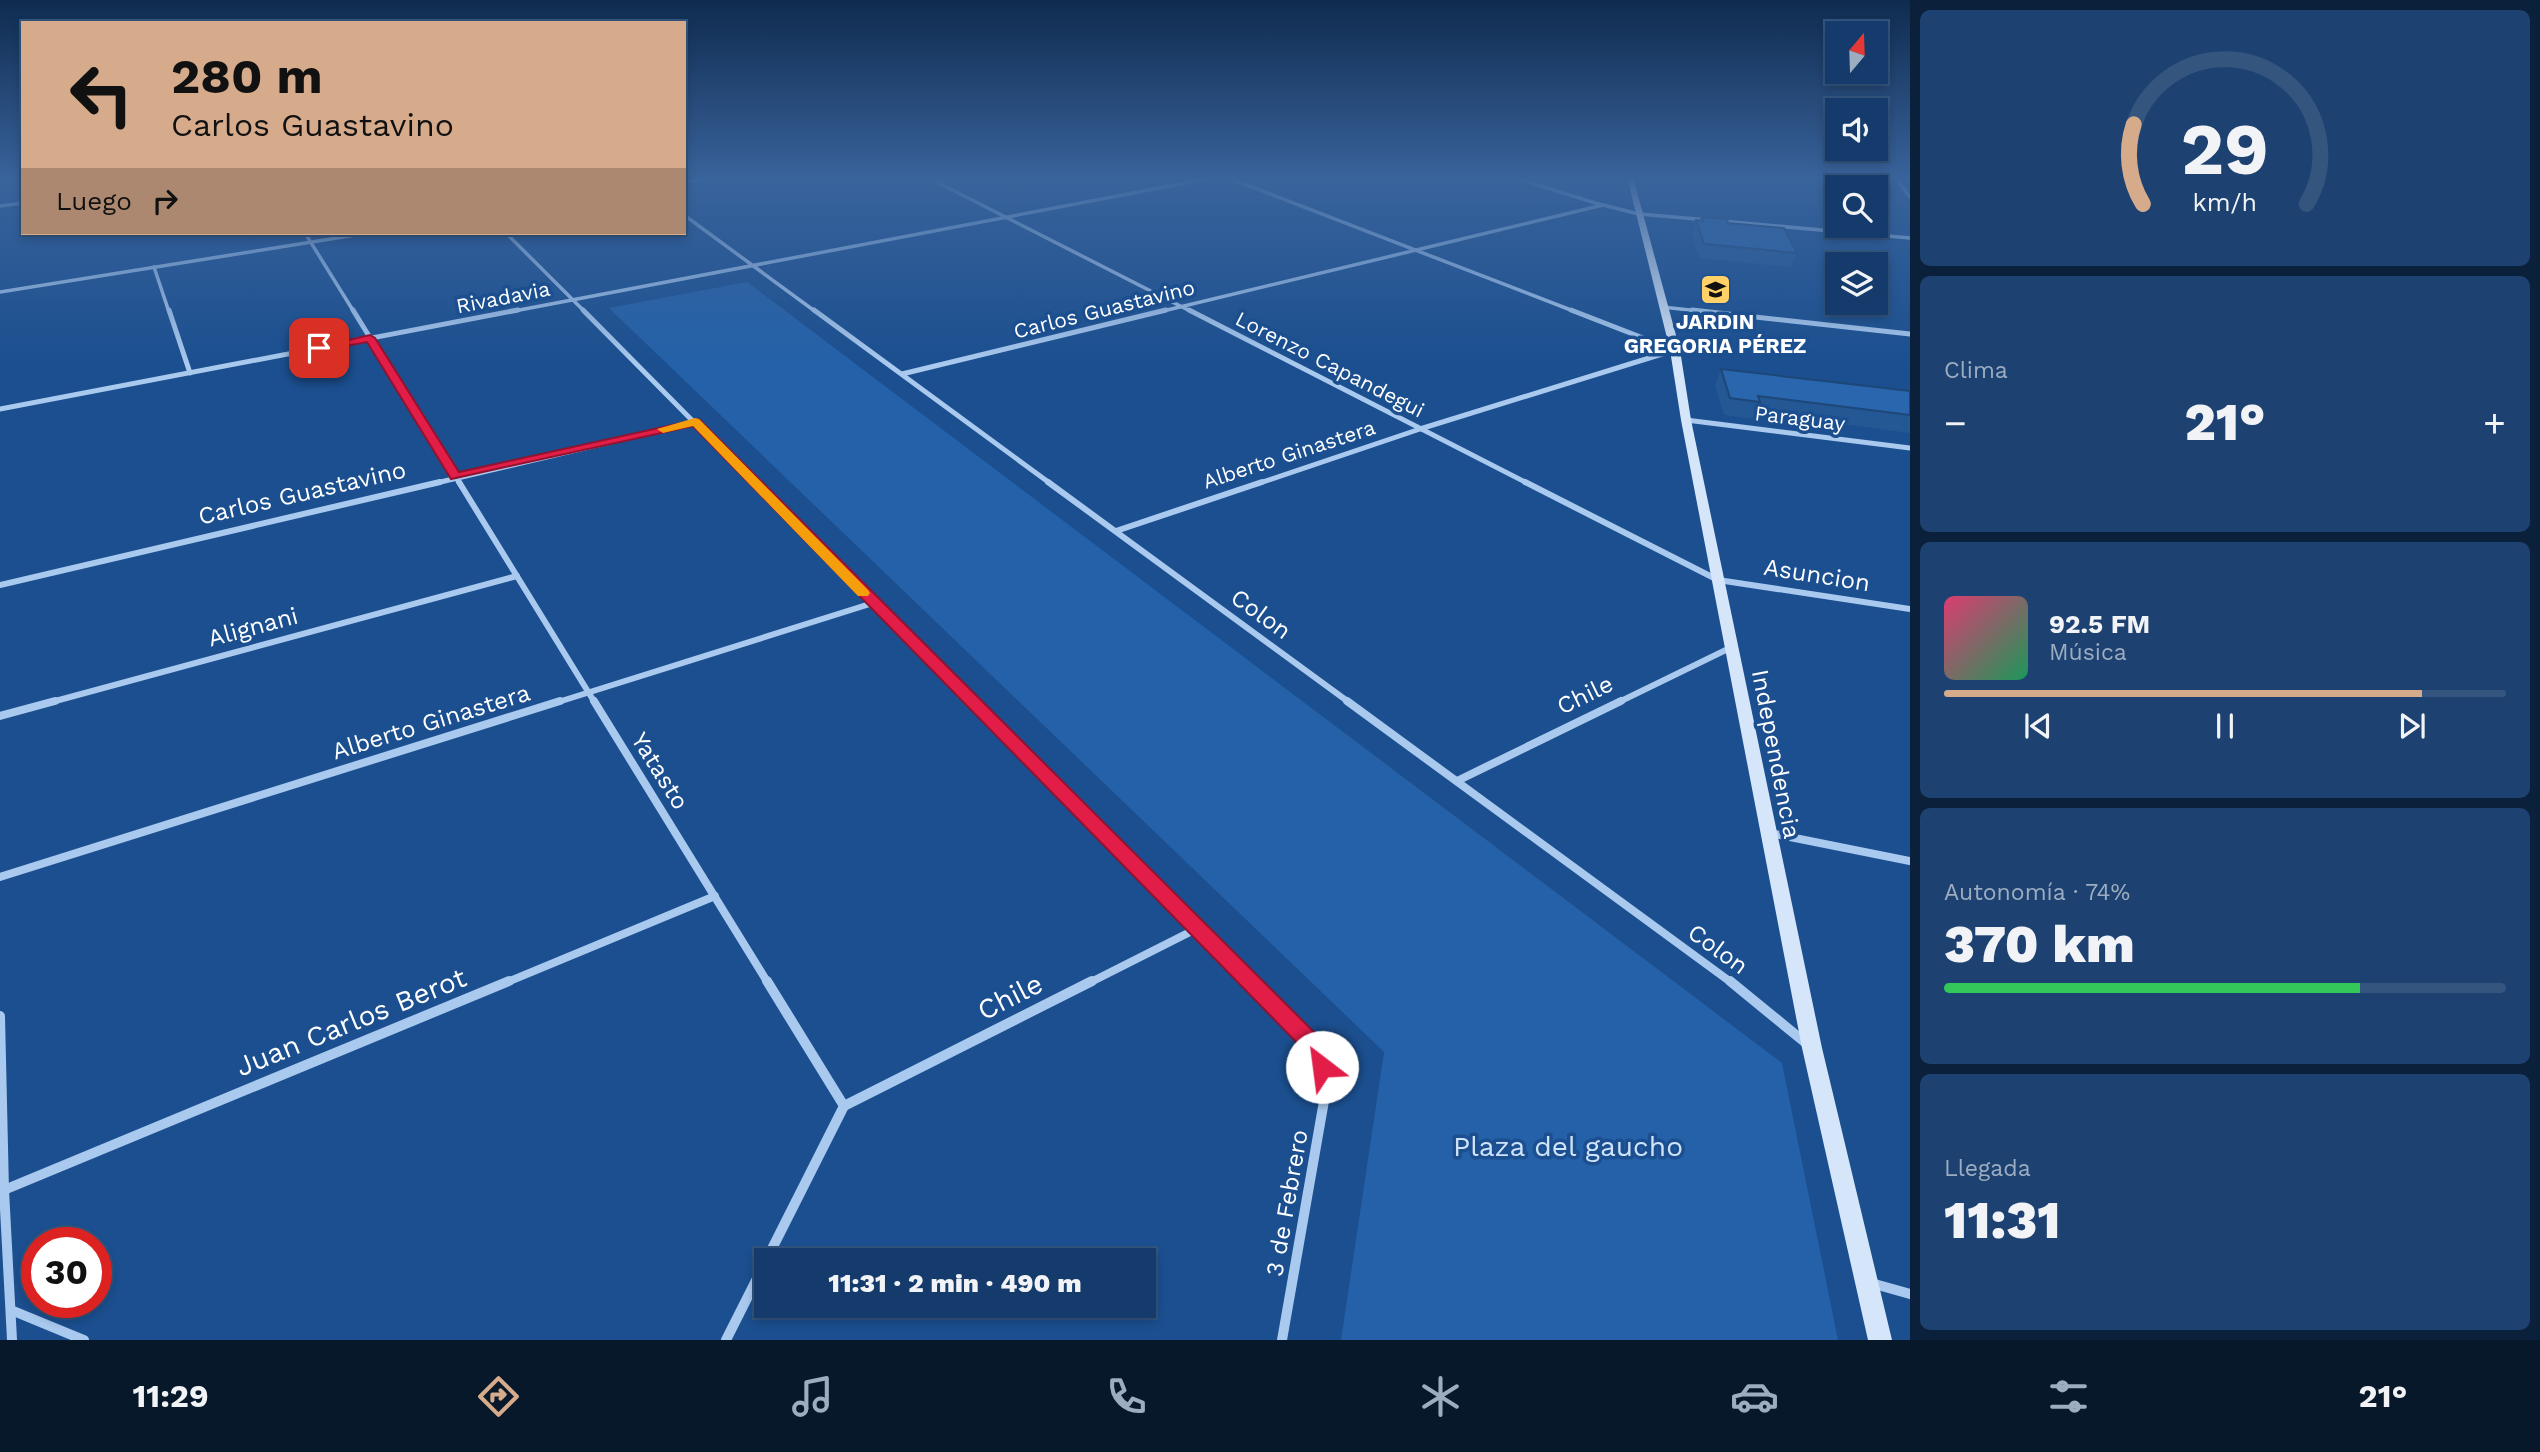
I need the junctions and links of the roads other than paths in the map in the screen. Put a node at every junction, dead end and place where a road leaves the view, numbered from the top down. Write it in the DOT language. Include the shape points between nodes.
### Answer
graph roads {
  1 [pos="326,240"];
  2 [pos="513,240"];
  3 [pos="718,240"];
  4 [pos="888,240"];
  5 [pos="1052,240"];
  6 [pos="1389,240"];
  7 [pos="1459,240"];
  8 [pos="1645,240"];
  9 [pos="310,242"];
  10 [pos="1416,250"];
  11 [pos="753,265"];
  12 [pos="154,267"];
  13 [pos="0,292"];
  14 [pos="573,300"];
  15 [pos="1184,306"];
  16 [pos="1662,307"];
  17 [pos="1910,334"];
  18 [pos="370,338"];
  19 [pos="1675,350"];
  20 [pos="190,373"];
  21 [pos="902,374"];
  22 [pos="0,409"];
  23 [pos="1686,420"];
  24 [pos="695,422"];
  25 [pos="1420,429"];
  26 [pos="1910,448"];
  27 [pos="455,476"];
  28 [pos="1116,531"];
  29 [pos="517,576"];
  30 [pos="1718,580"];
  31 [pos="0,585"];
  32 [pos="873,603"];
  33 [pos="1910,609"];
  34 [pos="1732,647"];
  35 [pos="589,692"];
  36 [pos="0,716"];
  37 [pos="1457,781"];
  38 [pos="1769,833"];
  39 [pos="1910,861"];
  40 [pos="0,877"];
  41 [pos="715,896"];
  42 [pos="1196,929"];
  43 [pos="0,1016"];
  44 [pos="1812,1048"];
  45 [pos="844,1106"];
  46 [pos="4,1190"];
  47 [pos="1867,1282"];
  48 [pos="1910,1294"];
  49 [pos="11,1310"];
  50 [pos="12,1340"];
  51 [pos="84,1340"];
  52 [pos="726,1340"];
  53 [pos="1282,1340"];
  54 [pos="1880,1340"];
  1 -- 9 [label="street"];
  2 -- 14 [label="street, 3 de Febrero"];
  3 -- 11 [label="street, Colon"];
  4 -- 11 [label="street, Rivadavia"];
  5 -- 15 [label="street, Lorenzo Capandegui"];
  6 -- 10 [label="street"];
  7 -- 10 [label="street, Carlos Guastavino"];
  8 -- 16 [label="main road, Independencia"];
  9 -- 12 [label="street"];
  9 -- 18 [label="street, Yatasto"];
  10 -- 15 [label="street, Carlos Guastavino"];
  10 -- 19 [label="street"];
  11 -- 14 [label="street, Rivadavia"];
  11 -- 21 [label="street, Colon"];
  12 -- 13 [label="street"];
  12 -- 20 [label="street"];
  14 -- 18 [label="street, Rivadavia"];
  14 -- 24 [label="street, 3 de Febrero"];
  15 -- 21 [label="street, Carlos Guastavino"];
  15 -- 25 [label="street, Lorenzo Capandegui"];
  16 -- 17 [label="street"];
  16 -- 19 [label="main road, Independencia"];
  18 -- 20 [label="street, Rivadavia"];
  18 -- 27 [label="street, Yatasto"];
  19 -- 23 [label="main road, Independencia"];
  19 -- 25 [label="street, Alberto Ginastera"];
  20 -- 22 [label="street, Rivadavia"];
  21 -- 28 [label="street, Colon"];
  23 -- 26 [label="street, Paraguay"];
  23 -- 30 [label="main road, Independencia"];
  24 -- 27 [label="street, Carlos Guastavino"];
  24 -- 32 [label="street, 3 de Febrero"];
  25 -- 28 [label="street, Alberto Ginastera"];
  25 -- 30 [label="street, Lorenzo Capandegui"];
  27 -- 29 [label="street, Yatasto"];
  27 -- 31 [label="street, Carlos Guastavino"];
  28 -- 37 [label="street, Colon"];
  29 -- 35 [label="street, Yatasto"];
  29 -- 36 [label="street, Alignani"];
  30 -- 33 [label="street, Asuncion"];
  30 -- 34 [label="main road, Independencia"];
  32 -- 35 [label="street, Alberto Ginastera"];
  32 -- 42 [label="street, 3 de Febrero"];
  34 -- 37 [label="street, Chile"];
  34 -- 38 [label="main road, Independencia"];
  35 -- 40 [label="street, Alberto Ginastera"];
  35 -- 41 [label="street, Yatasto"];
  37 -- 44 [label="street, Colon" via="1754,999"];
  38 -- 39 [label="street"];
  38 -- 44 [label="main road, Independencia"];
  41 -- 45 [label="street, Yatasto"];
  41 -- 46 [label="street, Juan Carlos Berot"];
  42 -- 45 [label="street, Chile"];
  42 -- 53 [label="street, 3 de Febrero" via="1318,1050 1327,1084"];
  43 -- 46 [label="street"];
  44 -- 47 [label="main road, Independencia"];
  45 -- 52 [label="street"];
  46 -- 49 [label="street"];
  47 -- 48 [label="street"];
  47 -- 54 [label="main road, Independencia"];
  49 -- 50 [label="street"];
  49 -- 51 [label="street"];
}
